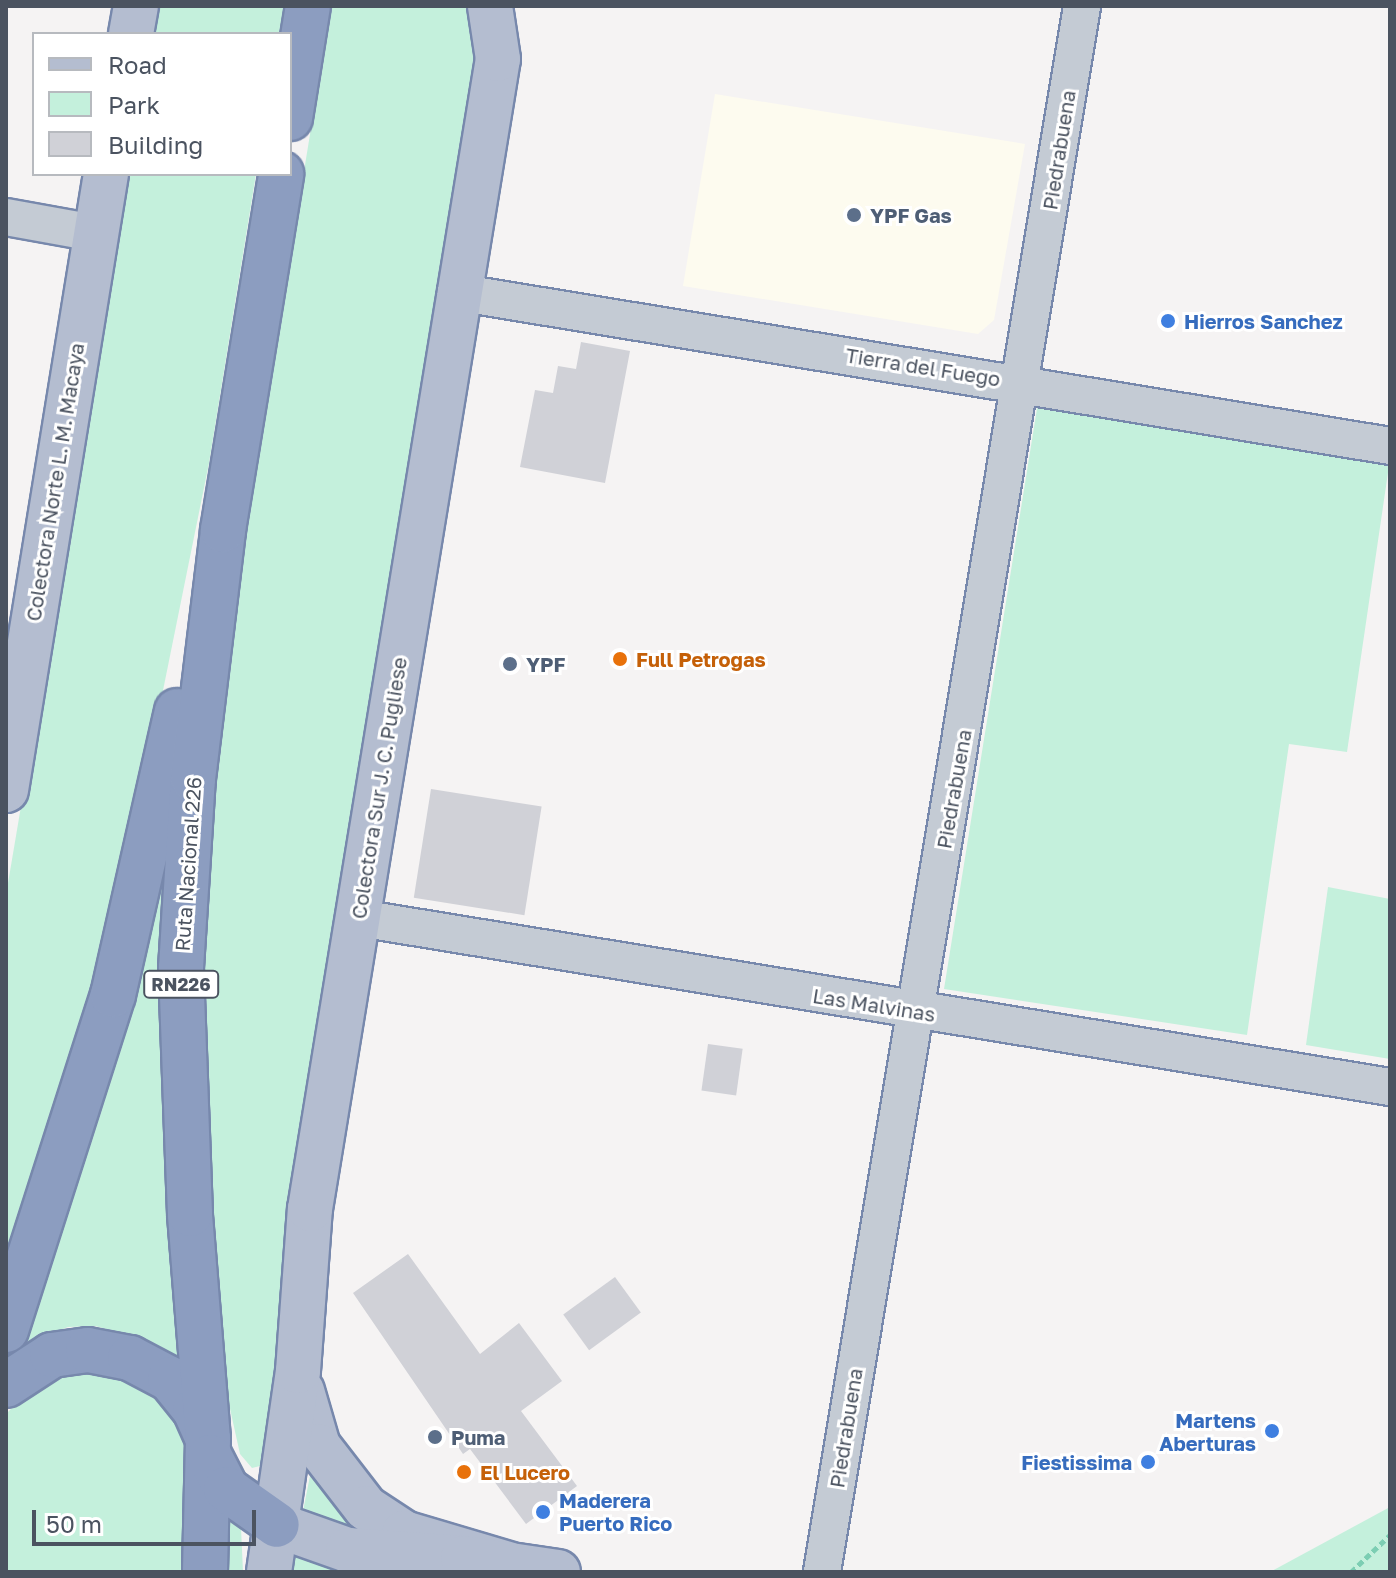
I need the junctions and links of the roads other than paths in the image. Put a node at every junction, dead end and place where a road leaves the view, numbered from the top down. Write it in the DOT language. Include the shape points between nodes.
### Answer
graph roads {
  1 [pos="136,6"];
  2 [pos="308,6"];
  3 [pos="490,6"];
  4 [pos="1082,6"];
  5 [pos="131,32"];
  6 [pos="292,106"];
  7 [pos="106,176"];
  8 [pos="281,176"];
  9 [pos="6,217"];
  10 [pos="95,233"];
  11 [pos="456,292"];
  12 [pos="1023,383"];
  13 [pos="1390,446"];
  14 [pos="223,530"];
  15 [pos="6,790"];
  16 [pos="359,918"];
  17 [pos="916,1013"];
  18 [pos="1390,1087"];
  19 [pos="6,1330"];
  20 [pos="298,1371"];
  21 [pos="6,1385"];
  22 [pos="209,1448"];
  23 [pos="277,1525"];
  24 [pos="508,1564"];
  25 [pos="205,1572"];
  26 [pos="269,1572"];
  27 [pos="558,1572"];
  28 [pos="822,1572"];
  1 -- 5 [label="main road"];
  2 -- 6 [label="highway"];
  3 -- 11 [label="main road, Colectora Sur J. C. Pugliese" via="498,59"];
  4 -- 12 [label="street, Piedrabuena"];
  7 -- 10 [label="main road, Colectora Norte L. M. Macaya"];
  8 -- 14 [label="highway, Ruta Nacional 226 / RN226"];
  9 -- 10 [label="street"];
  10 -- 15 [label="main road, Colectora Norte L. M. Macaya"];
  11 -- 12 [label="street, Tierra del Fuego"];
  11 -- 16 [label="main road, Colectora Sur J. C. Pugliese"];
  12 -- 13 [label="street, Tierra del Fuego"];
  12 -- 17 [label="street, Piedrabuena"];
  14 -- 19 [label="highway, Ruta Nacional 226 / RN226" via="113,995"];
  14 -- 22 [label="highway, Ruta Nacional 226 / RN226" via="193,779 181,968 190,1214"];
  16 -- 17 [label="street, Las Malvinas"];
  16 -- 20 [label="main road, Colectora Sur J. C. Pugliese" via="310,1209"];
  17 -- 18 [label="street, Las Malvinas"];
  17 -- 28 [label="street, Piedrabuena"];
  20 -- 23 [label="main road, Colectora Sur J. C. Pugliese"];
  20 -- 24 [label="main road" via="318,1446 366,1508 404,1533"];
  21 -- 22 [label="highway, Ruta Nacional 226 / RN226" via="52,1355 88,1350 116,1354 170,1379 195,1410"];
  22 -- 23 [label="highway" via="226,1489"];
  22 -- 25 [label="highway, Ruta Nacional 226 / RN226"];
  23 -- 24 [label="main road" via="348,1550"];
  23 -- 26 [label="main road, Colectora Sur J. C. Pugliese"];
  24 -- 27 [label="main road"];
}
